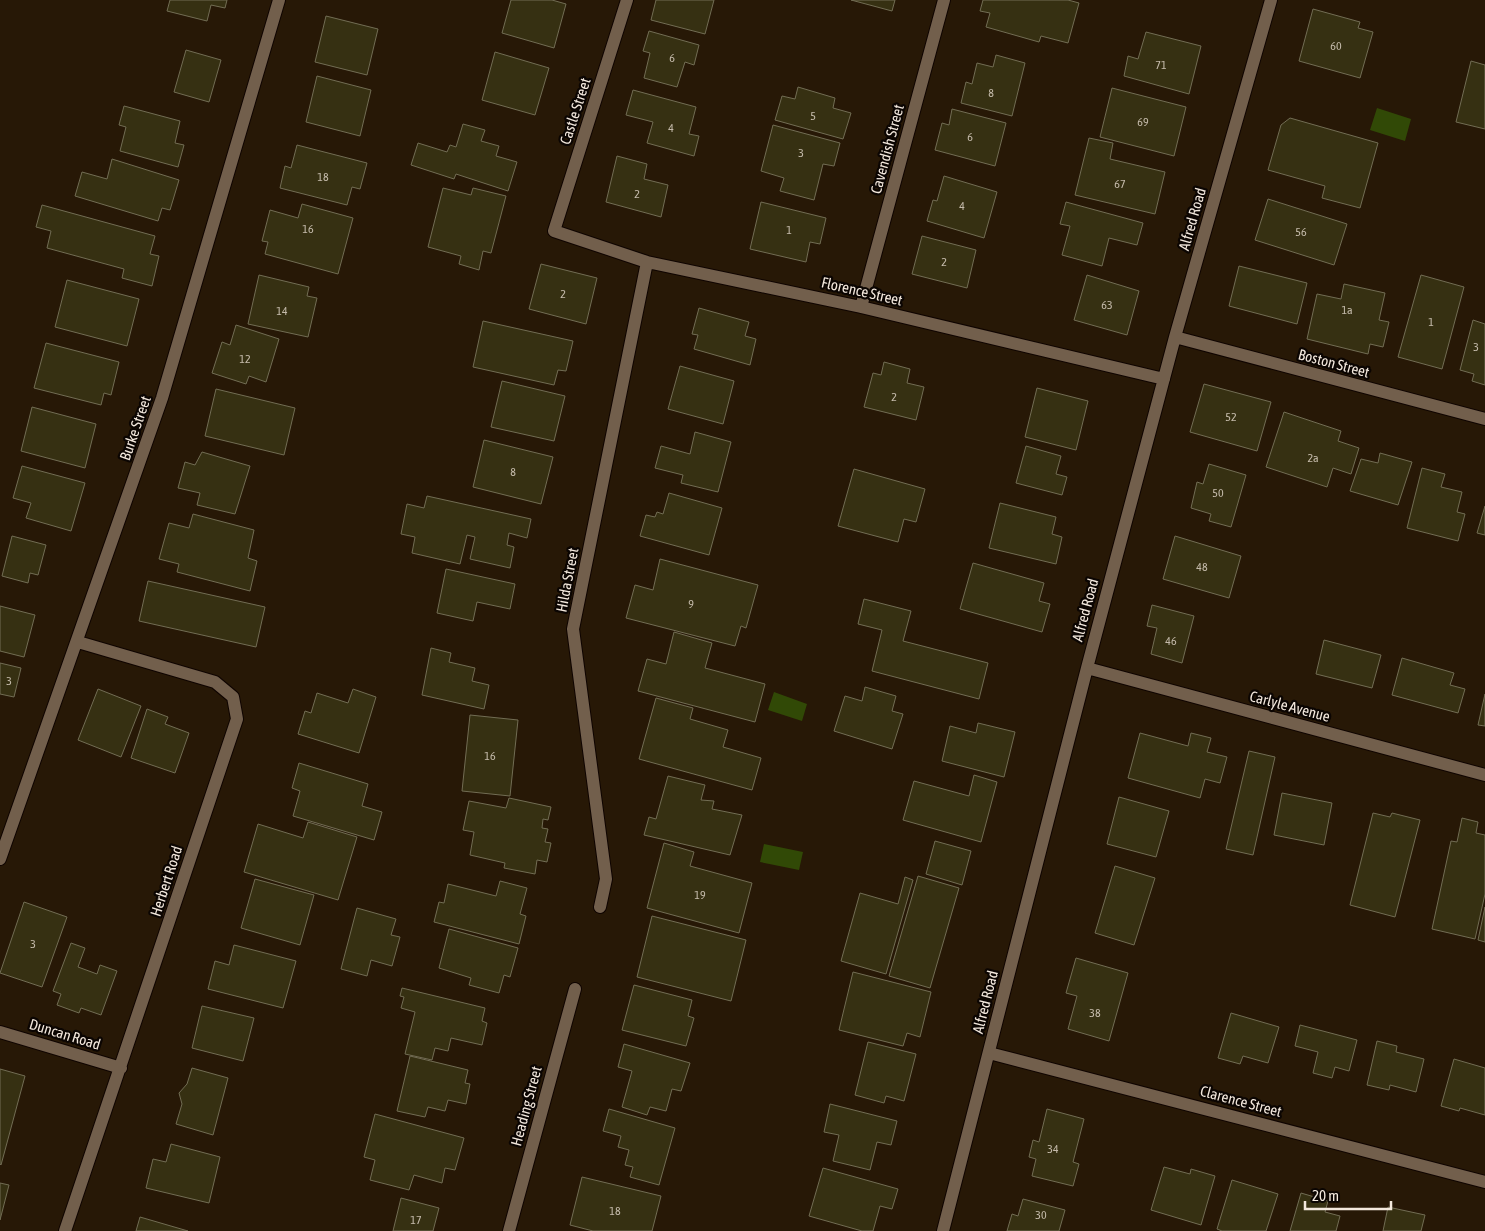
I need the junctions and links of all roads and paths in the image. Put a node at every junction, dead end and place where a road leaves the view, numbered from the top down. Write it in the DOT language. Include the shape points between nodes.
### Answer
graph roads {
  1 [pos="279,0"];
  2 [pos="627,0"];
  3 [pos="944,0"];
  4 [pos="1271,0"];
  5 [pos="554,231"];
  6 [pos="647,262"];
  7 [pos="861,307"];
  8 [pos="1175,338"];
  9 [pos="1164,379"];
  10 [pos="1485,420"];
  11 [pos="78,642"];
  12 [pos="1087,668"];
  13 [pos="1485,775"];
  14 [pos="0,859"];
  15 [pos="600,907"];
  16 [pos="575,989"];
  17 [pos="0,1032"];
  18 [pos="989,1053"];
  19 [pos="121,1068"];
  20 [pos="1485,1182"];
  21 [pos="65,1231"];
  22 [pos="509,1231"];
  23 [pos="943,1231"];
  1 -- 11 [label="street, Burke Street" via="162,398"];
  2 -- 5 [label="street, Castle Street"];
  3 -- 7 [label="street, Cavendish Street"];
  4 -- 8 [label="street, Alfred Road"];
  5 -- 6 [label="street, Florence Street"];
  6 -- 7 [label="street, Florence Street"];
  6 -- 15 [label="street, Hilda Street" via="573,629 606,879"];
  7 -- 9 [label="street, Florence Street"];
  8 -- 9 [label="street, Alfred Road"];
  8 -- 10 [label="street, Boston Street"];
  9 -- 12 [label="street, Alfred Road"];
  11 -- 14 [label="street, Burke Street"];
  11 -- 19 [label="street, Herbert Road" via="214,682 233,696 237,719"];
  12 -- 13 [label="street, Carlyle Avenue"];
  12 -- 18 [label="street, Alfred Road"];
  16 -- 22 [label="street, Heading Street"];
  17 -- 19 [label="street, Duncan Road"];
  18 -- 20 [label="street, Clarence Street"];
  18 -- 23 [label="street, Alfred Road"];
  19 -- 21 [label="street, Herbert Road"];
}
